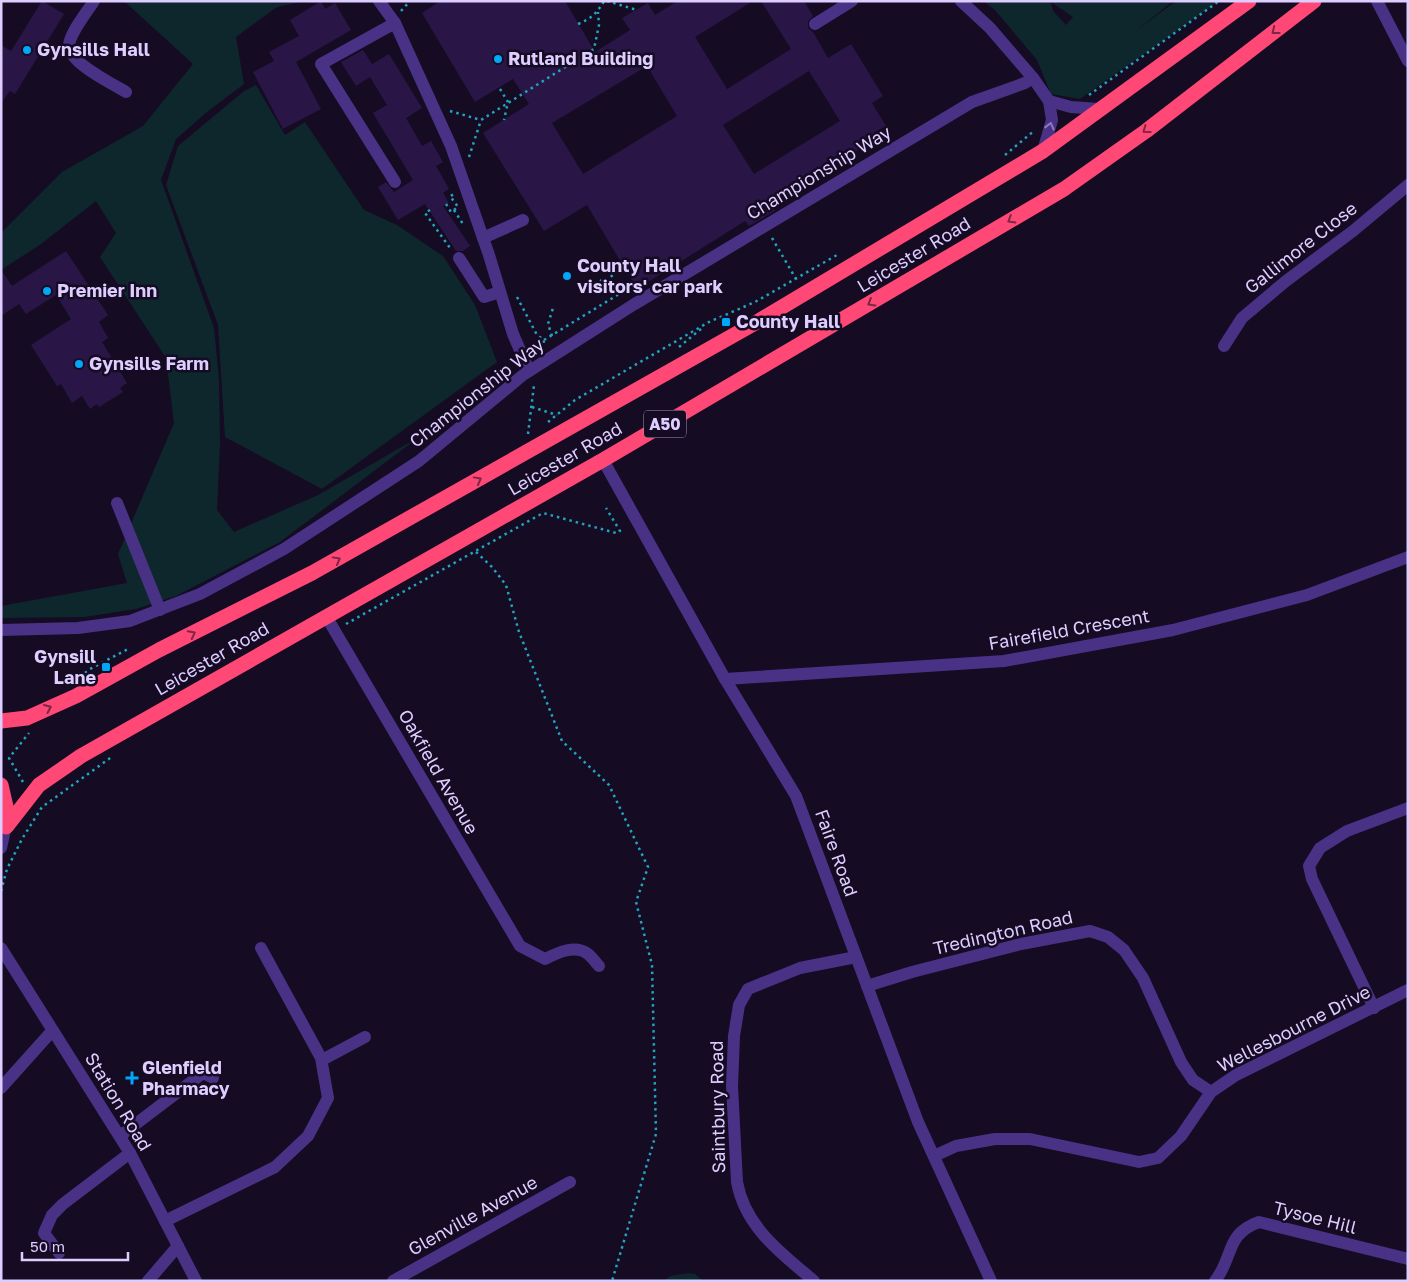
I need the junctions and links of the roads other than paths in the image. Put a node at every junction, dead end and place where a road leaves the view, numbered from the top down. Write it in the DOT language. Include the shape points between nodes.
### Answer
graph roads {
  1 [pos="94,1"];
  2 [pos="379,1"];
  3 [pos="852,1"];
  4 [pos="961,1"];
  5 [pos="1249,1"];
  6 [pos="1314,1"];
  7 [pos="1377,1"];
  8 [pos="397,18"];
  9 [pos="816,24"];
  10 [pos="1408,61"];
  11 [pos="1033,78"];
  12 [pos="126,92"];
  13 [pos="1049,101"];
  14 [pos="1099,109"];
  15 [pos="1043,151"];
  16 [pos="395,182"];
  17 [pos="1408,184"];
  18 [pos="523,220"];
  19 [pos="483,238"];
  20 [pos="459,258"];
  21 [pos="507,291"];
  22 [pos="1224,346"];
  23 [pos="534,368"];
  24 [pos="602,460"];
  25 [pos="117,503"];
  26 [pos="1408,557"];
  27 [pos="160,610"];
  28 [pos="326,616"];
  29 [pos="1,630"];
  30 [pos="726,679"];
  31 [pos="1,721"];
  32 [pos="1,785"];
  33 [pos="1408,808"];
  34 [pos="4,830"];
  35 [pos="1,848"];
  36 [pos="1,948"];
  37 [pos="261,948"];
  38 [pos="856,957"];
  39 [pos="599,966"];
  40 [pos="867,986"];
  41 [pos="1408,990"];
  42 [pos="1374,1008"];
  43 [pos="52,1031"];
  44 [pos="365,1037"];
  45 [pos="322,1060"];
  46 [pos="213,1078"];
  47 [pos="1,1088"];
  48 [pos="1211,1092"];
  49 [pos="120,1136"];
  50 [pos="130,1153"];
  51 [pos="934,1156"];
  52 [pos="570,1182"];
  53 [pos="165,1221"];
  54 [pos="178,1246"];
  55 [pos="59,1253"];
  56 [pos="1408,1259"];
  57 [pos="148,1281"];
  58 [pos="196,1281"];
  59 [pos="393,1281"];
  60 [pos="814,1281"];
  61 [pos="991,1281"];
  62 [pos="1214,1281"];
  1 -- 12 [label="street" via="71,37 71,52 82,64"];
  2 -- 8 [label="street"];
  3 -- 9 [label="street"];
  4 -- 11 [label="street" via="990,28"];
  5 -- 14 [label="highway, Leicester Road / A50"];
  6 -- 24 [label="highway, Leicester Road / A50, one-way" via="1064,189"];
  7 -- 10 [label="street"];
  8 -- 16 [label="street" via="321,64"];
  8 -- 19 [label="street" via="451,146"];
  11 -- 13 [label="street"];
  11 -- 23 [label="street, Championship Way" via="1025,84 972,102"];
  13 -- 14 [label="street"];
  15 -- 13 [label="street, one-way" via="1052,120"];
  14 -- 15 [label="highway, Leicester Road / A50"];
  31 -- 15 [label="highway, Leicester Road / A50, one-way" via="27,718 76,696 159,650 312,574 756,322"];
  17 -- 22 [label="street, Gallimore Close" via="1242,318"];
  18 -- 19 [label="street"];
  19 -- 21 [label="street"];
  20 -- 21 [label="street" via="484,297"];
  21 -- 23 [label="street" via="513,334"];
  23 -- 27 [label="street, Championship Way" via="419,461 284,550 200,594"];
  24 -- 28 [label="highway, Leicester Road / A50"];
  24 -- 30 [label="street, Faire Road"];
  25 -- 27 [label="street"];
  26 -- 30 [label="street, Fairefield Crescent" via="1307,595 1173,630 1013,659"];
  27 -- 29 [label="street, Championship Way" via="130,621 78,628"];
  28 -- 34 [label="highway, Leicester Road / A50" via="80,756 39,785"];
  28 -- 39 [label="street, Oakfield Avenue" via="520,946 545,958 569,950 581,950"];
  30 -- 38 [label="street, Faire Road" via="796,796"];
  32 -- 34 [label="highway" via="7,811"];
  33 -- 42 [label="street" via="1347,831 1320,848 1309,866 1312,879"];
  34 -- 35 [label="street"];
  36 -- 43 [label="street, Station Road"];
  37 -- 45 [label="street"];
  38 -- 40 [label="street, Faire Road"];
  38 -- 60 [label="street, Saintbury Road" via="800,968 748,989 739,1005 734,1036 732,1086 740,1197 758,1230"];
  40 -- 48 [label="street, Tredington Road" via="1021,944 1090,931 1108,937 1124,950 1143,978 1181,1062 1193,1080"];
  40 -- 51 [label="street, Faire Road"];
  41 -- 42 [label="street, Wellesbourne Drive"];
  42 -- 48 [label="street, Wellesbourne Drive" via="1236,1075"];
  43 -- 47 [label="street"];
  43 -- 49 [label="street, Station Road"];
  44 -- 45 [label="street"];
  45 -- 53 [label="street" via="328,1098 308,1136 275,1167"];
  46 -- 49 [label="street" via="204,1073 186,1091"];
  48 -- 51 [label="street, Wellesbourne Drive" via="1181,1136 1158,1158 1139,1162 1030,1138 996,1139 956,1146"];
  49 -- 50 [label="street, Station Road"];
  50 -- 53 [label="street, Station Road"];
  50 -- 55 [label="street" via="52,1215 44,1233"];
  51 -- 61 [label="street, Faire Road"];
  52 -- 59 [label="street, Glenville Avenue"];
  53 -- 54 [label="street, Station Road"];
  54 -- 57 [label="street"];
  54 -- 58 [label="street, Station Road"];
  56 -- 62 [label="street, Tysoe Hill" via="1259,1222 1247,1227 1233,1241 1222,1271"];
}
